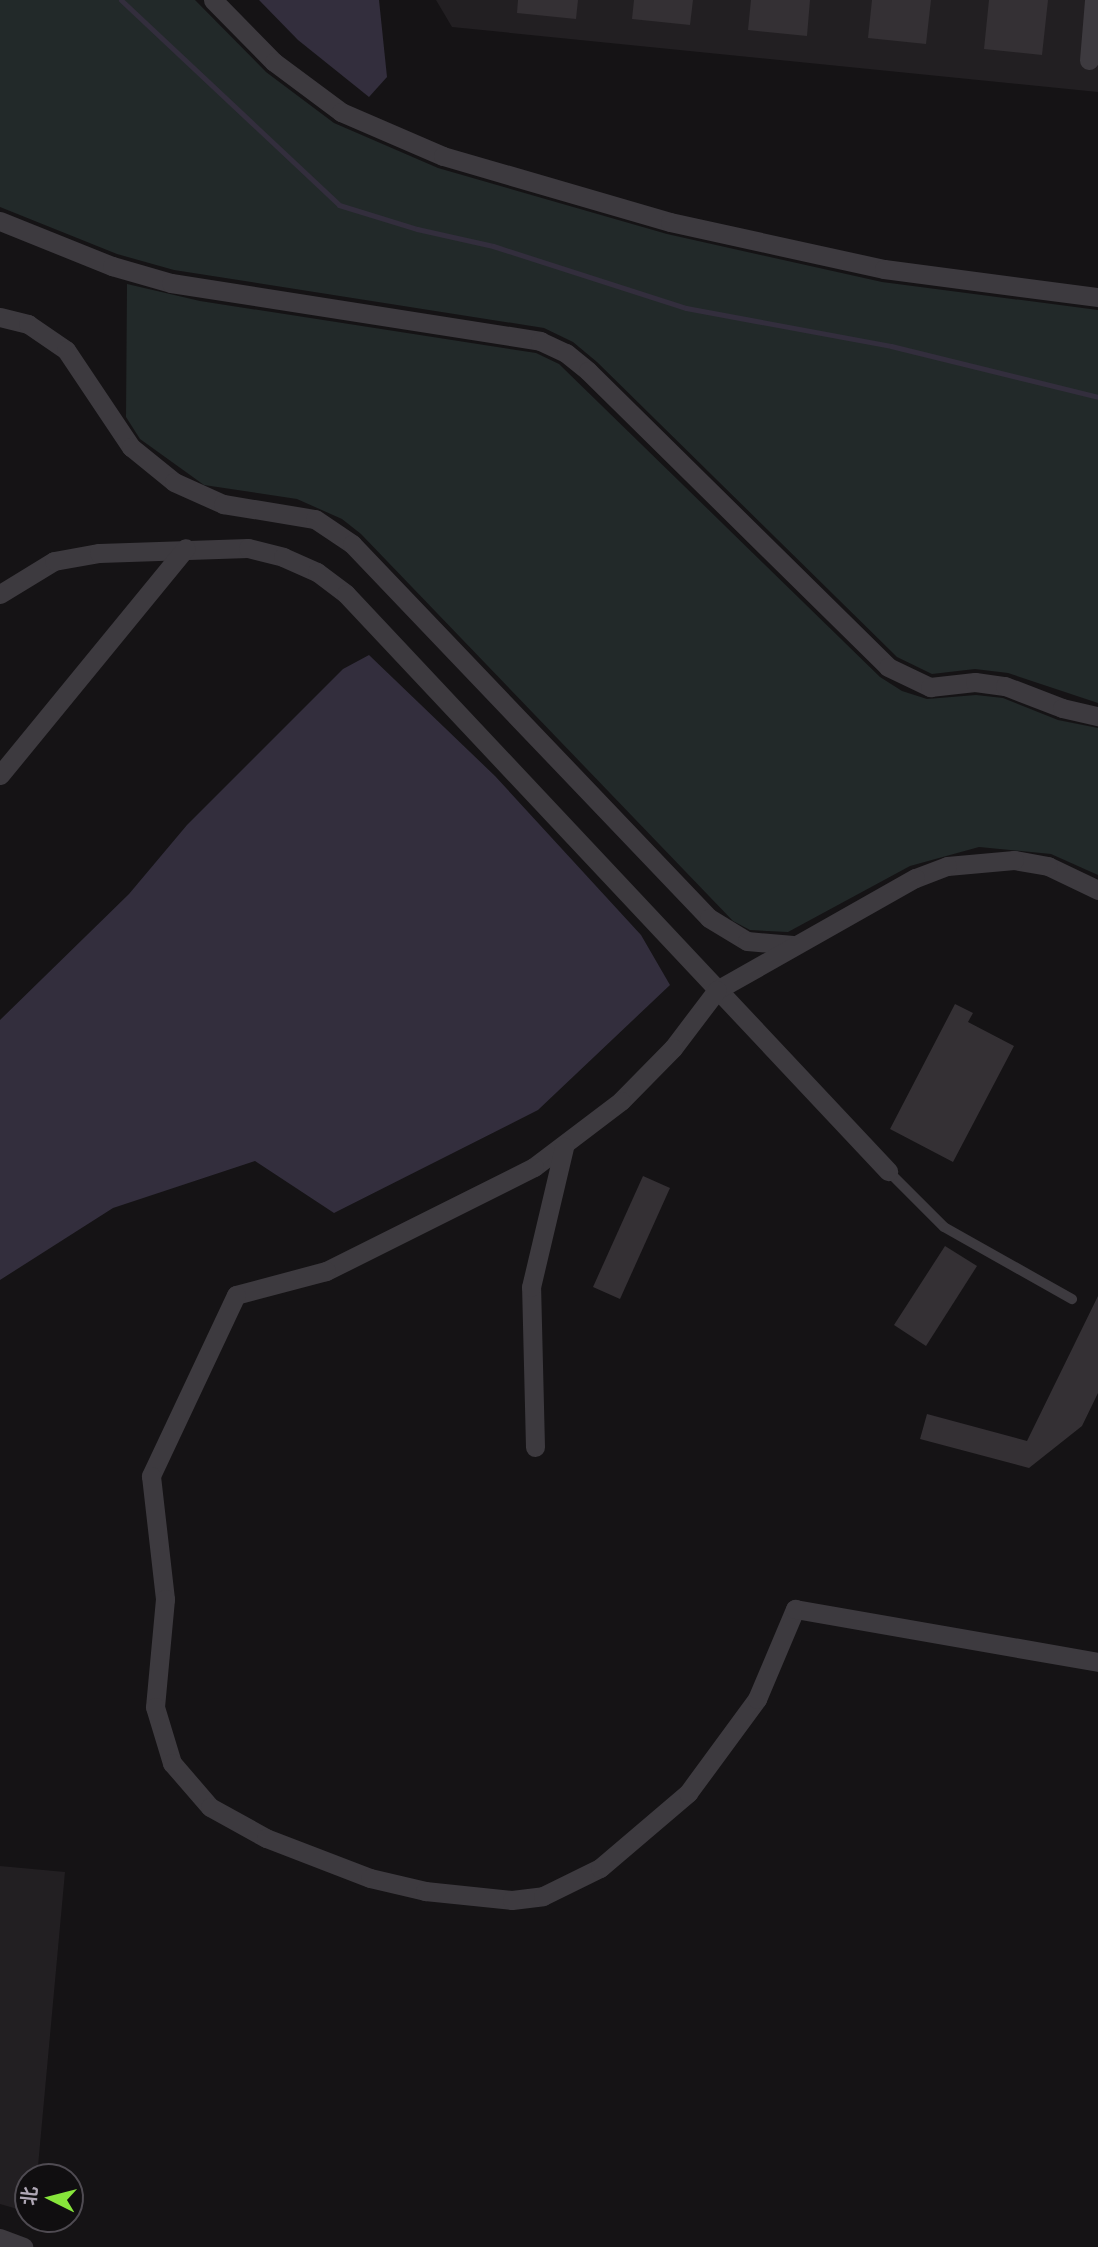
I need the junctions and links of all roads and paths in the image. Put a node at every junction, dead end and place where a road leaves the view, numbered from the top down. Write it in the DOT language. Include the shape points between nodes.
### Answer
graph roads {
  1 [pos="213,0"];
  2 [pos="1094,0"];
  3 [pos="1089,60"];
  4 [pos="0,221"];
  5 [pos="1098,297"];
  6 [pos="0,317"];
  7 [pos="186,548"];
  8 [pos="0,594"];
  9 [pos="1098,716"];
  10 [pos="0,775"];
  11 [pos="1098,890"];
  12 [pos="798,944"];
  13 [pos="718,990"];
  14 [pos="564,1147"];
  15 [pos="888,1171"];
  16 [pos="1072,1298"];
  17 [pos="535,1447"];
  18 [pos="1098,1662"];
  19 [pos="0,2238"];
  20 [pos="23,2247"];
  1 -- 5 [label="street" via="274,62 341,112 443,156 670,222 884,269"];
  2 -- 3 [label="street"];
  4 -- 9 [label="street" via="113,266 172,283 521,337 557,349 589,371 888,667 930,687 975,682 1006,686 1062,708"];
  6 -- 12 [label="street" via="28,324 66,350 131,447 174,482 223,504 315,519 352,544 709,918 747,941 772,946"];
  7 -- 8 [label="street" via="65,558 32,570"];
  7 -- 10 [label="street"];
  7 -- 13 [label="street" via="248,548 283,557 317,572 346,594"];
  11 -- 12 [label="street" via="1048,866 1014,860 947,866 915,877"];
  12 -- 13 [label="street"];
  13 -- 14 [label="street" via="648,1075"];
  13 -- 15 [label="street"];
  14 -- 17 [label="street" via="531,1287"];
  14 -- 18 [label="street" via="534,1167 326,1270 236,1294 151,1476 165,1598 155,1707 172,1763 210,1807 266,1838 370,1878 480,1897 512,1900 543,1896 600,1868 688,1793 757,1699 795,1609"];
  15 -- 16 [label="lane" via="944,1227"];
  19 -- 20 [label="street"];
}
